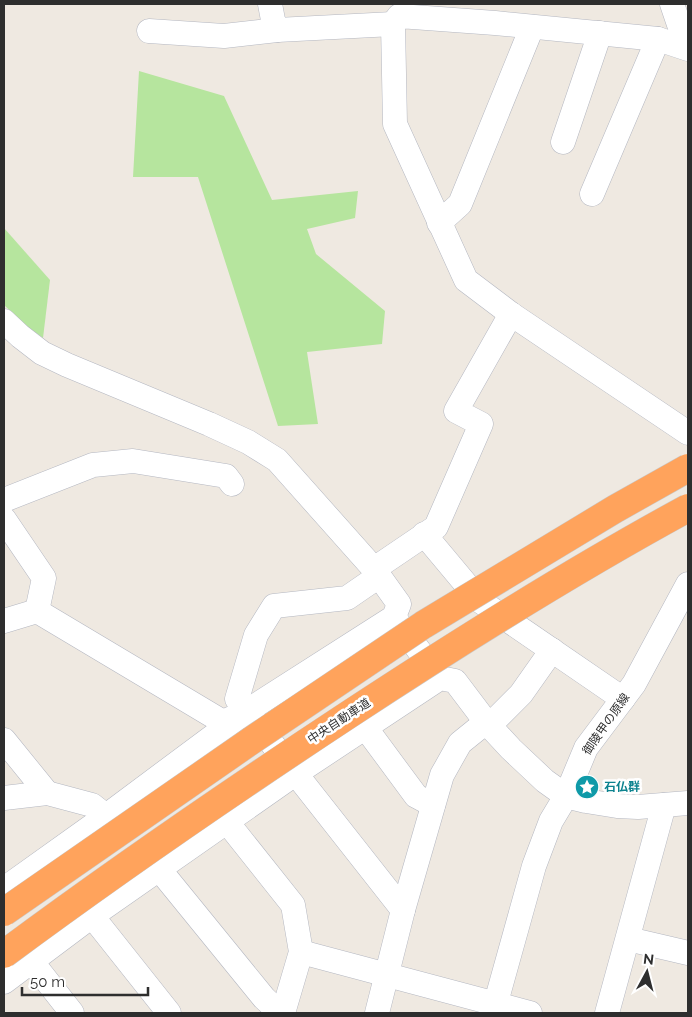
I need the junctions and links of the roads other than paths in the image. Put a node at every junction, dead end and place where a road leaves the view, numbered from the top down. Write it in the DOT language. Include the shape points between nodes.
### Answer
graph roads {
  1 [pos="270,4"];
  2 [pos="672,4"];
  3 [pos="493,13"];
  4 [pos="396,15"];
  5 [pos="532,27"];
  6 [pos="277,30"];
  7 [pos="149,31"];
  8 [pos="600,34"];
  9 [pos="658,39"];
  10 [pos="688,49"];
  11 [pos="563,142"];
  12 [pos="592,194"];
  13 [pos="439,222"];
  14 [pos="511,314"];
  15 [pos="4,321"];
  16 [pos="688,433"];
  17 [pos="688,468"];
  18 [pos="232,484"];
  19 [pos="4,500"];
  20 [pos="688,508"];
  21 [pos="4,519"];
  22 [pos="424,534"];
  23 [pos="376,572"];
  24 [pos="688,584"];
  25 [pos="36,611"];
  26 [pos="394,617"];
  27 [pos="4,621"];
  28 [pos="552,650"];
  29 [pos="440,678"];
  30 [pos="623,699"];
  31 [pos="247,712"];
  32 [pos="487,724"];
  33 [pos="365,727"];
  34 [pos="4,740"];
  35 [pos="295,774"];
  36 [pos="47,793"];
  37 [pos="566,796"];
  38 [pos="4,798"];
  39 [pos="688,803"];
  40 [pos="433,805"];
  41 [pos="664,805"];
  42 [pos="106,816"];
  43 [pos="227,822"];
  44 [pos="159,869"];
  45 [pos="8,877"];
  46 [pos="402,910"];
  47 [pos="4,912"];
  48 [pos="92,916"];
  49 [pos="628,939"];
  50 [pos="301,952"];
  51 [pos="688,953"];
  52 [pos="4,954"];
  53 [pos="32,962"];
  54 [pos="387,974"];
  55 [pos="4,982"];
  56 [pos="494,1008"];
  57 [pos="72,1013"];
  58 [pos="169,1013"];
  59 [pos="282,1013"];
  60 [pos="377,1013"];
  61 [pos="530,1013"];
  62 [pos="607,1013"];
  1 -- 6 [label="street"];
  2 -- 10 [label="street"];
  3 -- 4 [label="street"];
  3 -- 5 [label="street"];
  4 -- 6 [label="street"];
  4 -- 13 [label="street" via="395,124"];
  5 -- 8 [label="street"];
  5 -- 13 [label="street" via="460,204"];
  6 -- 7 [label="street" via="224,36"];
  8 -- 9 [label="street"];
  8 -- 11 [label="street"];
  9 -- 10 [label="street"];
  9 -- 12 [label="street"];
  13 -- 14 [label="street" via="466,280"];
  14 -- 16 [label="street"];
  14 -- 22 [label="street" via="456,411 481,424 436,527"];
  15 -- 23 [label="street" via="42,353 67,366 209,424 264,452 287,470"];
  17 -- 47 [label="highway, bridge" via="423,625"];
  18 -- 19 [label="street" via="226,476 133,461 93,465"];
  20 -- 52 [label="highway, 中央自動車道, bridge" via="632,538 441,654 274,764"];
  21 -- 25 [label="street" via="44,578"];
  22 -- 23 [label="street"];
  22 -- 28 [label="street" via="480,601"];
  23 -- 26 [label="street" via="399,604"];
  23 -- 31 [label="street" via="347,598 274,606 256,636 237,699"];
  24 -- 30 [label="street, 御陵甲の原線"];
  25 -- 27 [label="street"];
  25 -- 31 [label="street" via="223,722"];
  26 -- 29 [label="street"];
  26 -- 31 [label="street"];
  28 -- 30 [label="street"];
  28 -- 32 [label="street" via="521,694"];
  29 -- 32 [label="street" via="455,681"];
  29 -- 33 [label="street"];
  30 -- 37 [label="street, 御陵甲の原線" via="586,748"];
  31 -- 35 [label="street"];
  31 -- 42 [label="street"];
  32 -- 37 [label="street" via="545,781"];
  32 -- 40 [label="street" via="460,743 442,775"];
  33 -- 35 [label="street"];
  33 -- 40 [label="street" via="416,796"];
  34 -- 36 [label="street"];
  35 -- 43 [label="street"];
  35 -- 46 [label="street"];
  36 -- 38 [label="street"];
  36 -- 42 [label="street" via="92,805"];
  37 -- 41 [label="street" via="617,806"];
  37 -- 56 [label="street, 御陵甲の原線" via="551,821 534,866"];
  39 -- 41 [label="street"];
  40 -- 46 [label="street"];
  41 -- 49 [label="street"];
  42 -- 45 [label="street"];
  43 -- 44 [label="street"];
  43 -- 50 [label="street" via="293,905"];
  44 -- 48 [label="street"];
  44 -- 59 [label="street" via="264,998"];
  46 -- 54 [label="street"];
  48 -- 53 [label="street"];
  48 -- 58 [label="street"];
  49 -- 51 [label="street"];
  49 -- 62 [label="street"];
  50 -- 54 [label="street"];
  50 -- 59 [label="street"];
  53 -- 55 [label="street"];
  53 -- 57 [label="street"];
  54 -- 56 [label="street"];
  54 -- 60 [label="street"];
  56 -- 61 [label="street"];
}
